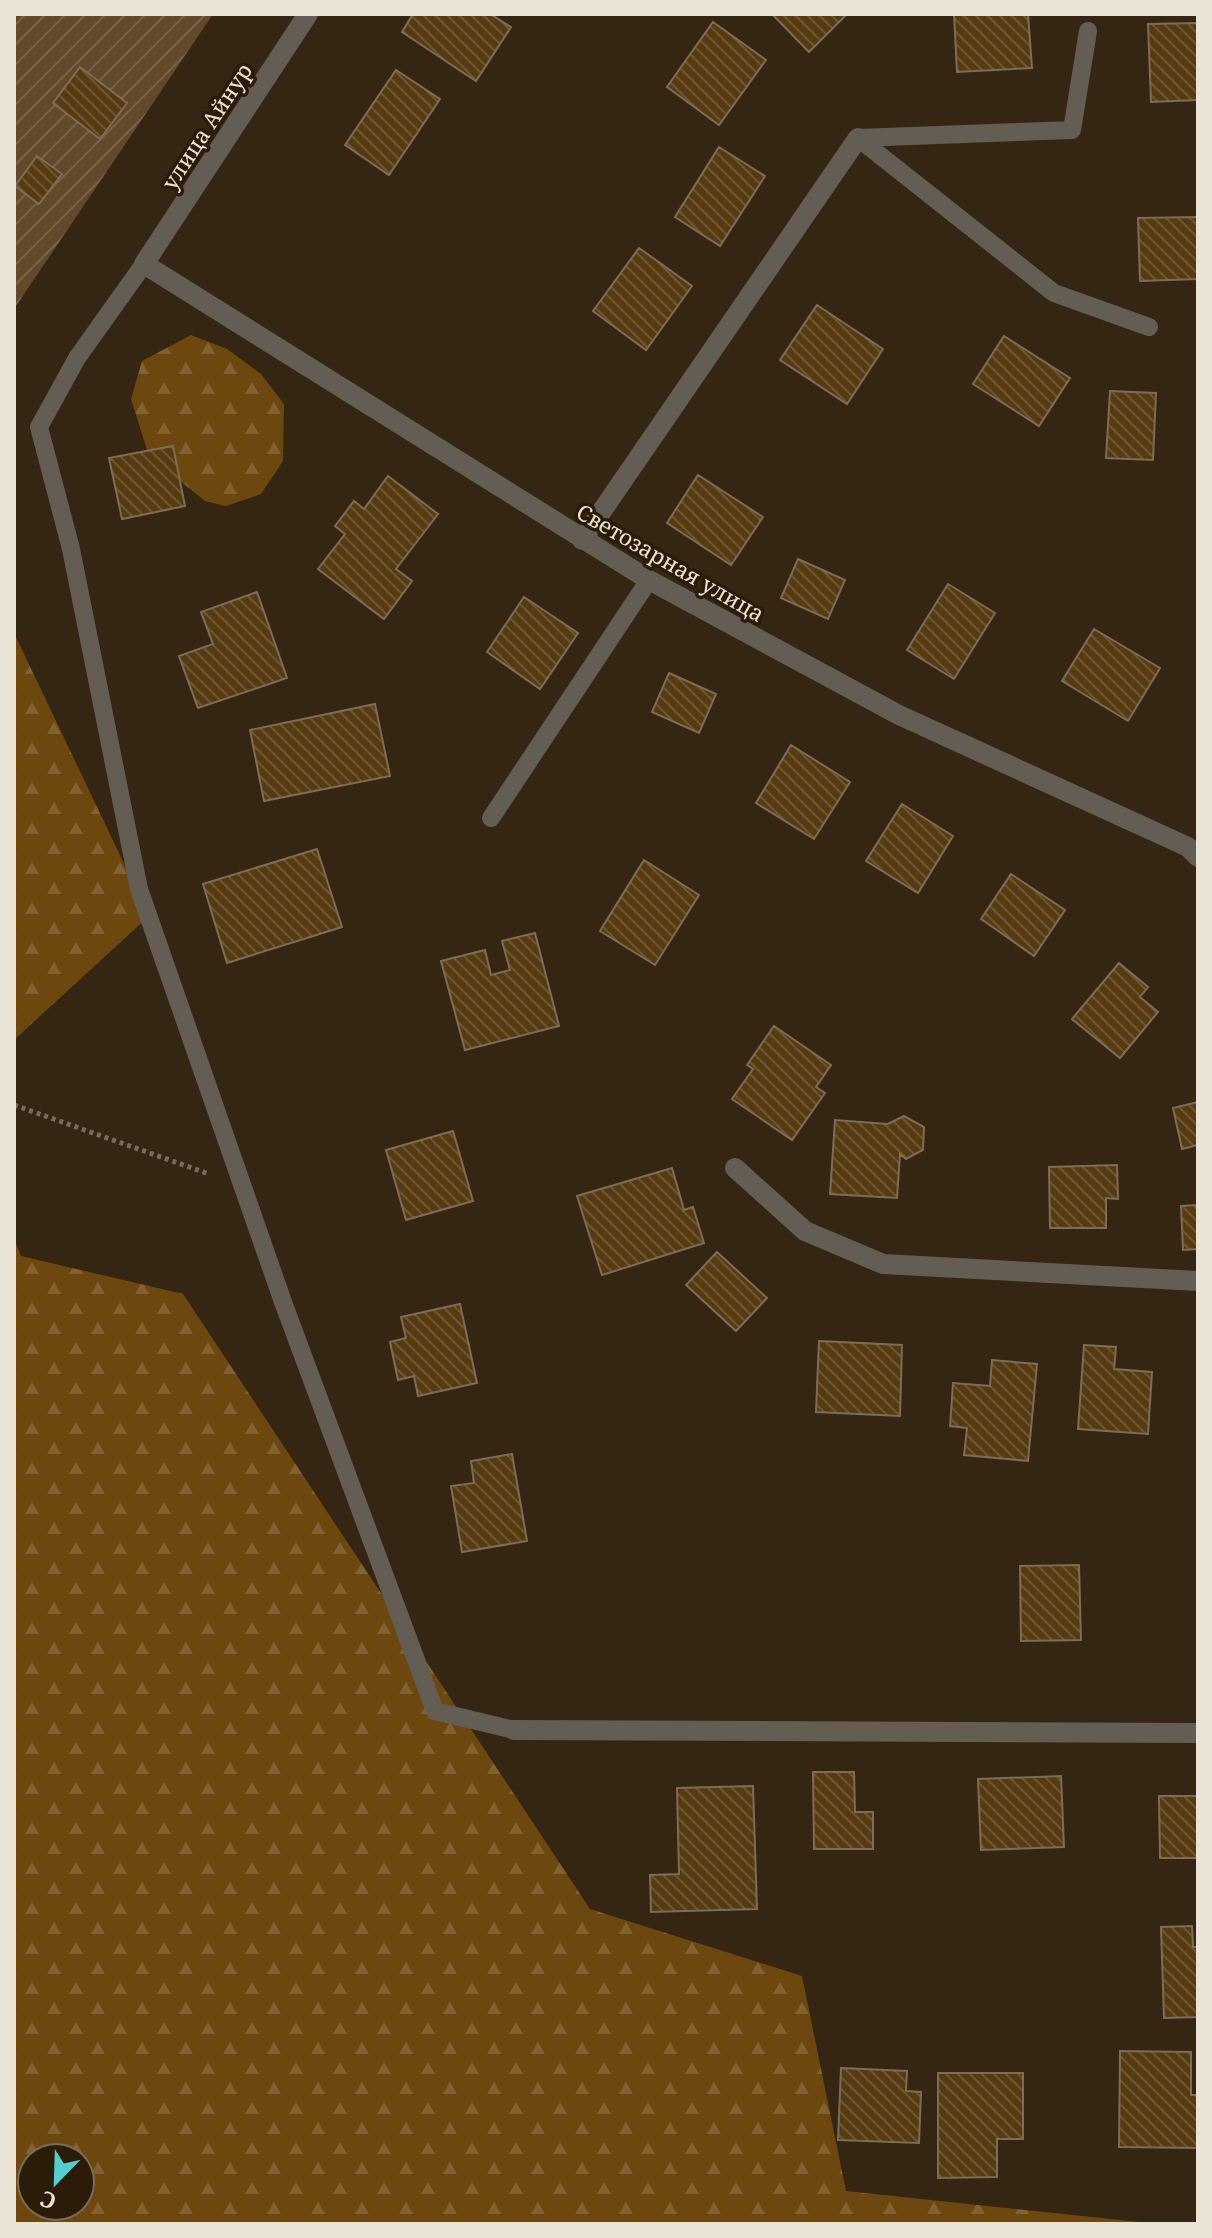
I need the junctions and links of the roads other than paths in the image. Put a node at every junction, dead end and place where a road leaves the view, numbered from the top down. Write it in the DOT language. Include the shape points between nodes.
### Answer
graph roads {
  1 [pos="308,14"];
  2 [pos="1088,31"];
  3 [pos="858,138"];
  4 [pos="144,264"];
  5 [pos="1149,327"];
  6 [pos="582,540"];
  7 [pos="649,580"];
  8 [pos="491,818"];
  9 [pos="1198,857"];
  10 [pos="735,1168"];
  11 [pos="1198,1281"];
  12 [pos="514,1730"];
  13 [pos="1198,1733"];
  1 -- 4 [label="street, улица Айнур"];
  2 -- 3 [label="lane" via="1072,130"];
  3 -- 5 [label="lane" via="1054,293"];
  3 -- 6 [label="street"];
  4 -- 6 [label="street, Светозарная улица"];
  4 -- 12 [label="lane" via="77,358 39,427 71,549 139,889 435,1711"];
  6 -- 7 [label="street, Светозарная улица"];
  7 -- 8 [label="lane"];
  7 -- 9 [label="street, Светозарная улица" via="899,715 1188,847"];
  10 -- 11 [label="street" via="805,1231 883,1264"];
  12 -- 13 [label="street"];
}
